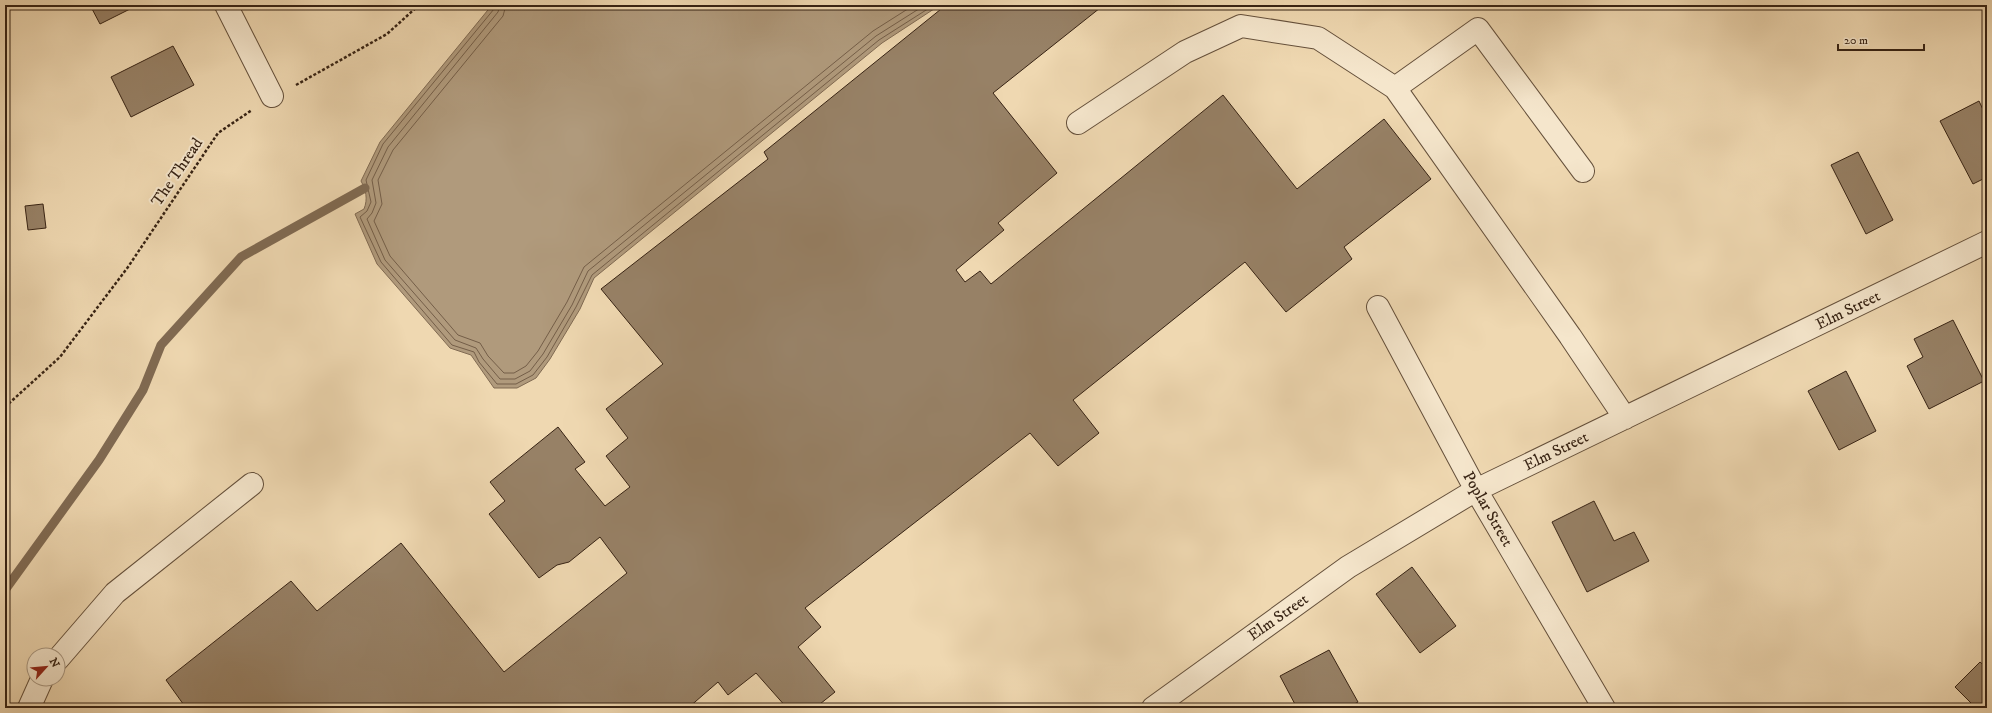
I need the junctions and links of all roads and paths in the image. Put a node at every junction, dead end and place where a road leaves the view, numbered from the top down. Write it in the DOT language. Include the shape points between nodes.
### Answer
graph roads {
  1 [pos="226,5"];
  2 [pos="418,5"];
  3 [pos="1395,88"];
  4 [pos="272,96"];
  5 [pos="1078,123"];
  6 [pos="1583,171"];
  7 [pos="1987,242"];
  8 [pos="1378,307"];
  9 [pos="5,407"];
  10 [pos="1625,418"];
  11 [pos="252,484"];
  12 [pos="1476,490"];
  13 [pos="66,650"];
  14 [pos="38,687"];
  15 [pos="29,708"];
  16 [pos="1153,708"];
  17 [pos="1604,708"];
  1 -- 4 [label="street"];
  2 -- 4 [label="path, The Thread" via="386,34 314,77"];
  3 -- 5 [label="street" via="1318,38 1241,26 1185,52"];
  3 -- 6 [label="street" via="1478,29"];
  3 -- 10 [label="street"];
  4 -- 9 [label="path, The Thread" via="218,133 128,267 60,357"];
  7 -- 10 [label="street, Elm Street"];
  8 -- 12 [label="street, Poplar Street"];
  10 -- 12 [label="street, Elm Street"];
  11 -- 13 [label="street" via="115,594"];
  12 -- 16 [label="street, Elm Street" via="1348,567"];
  12 -- 17 [label="street, Poplar Street"];
  14 -- 15 [label="street"];
}
